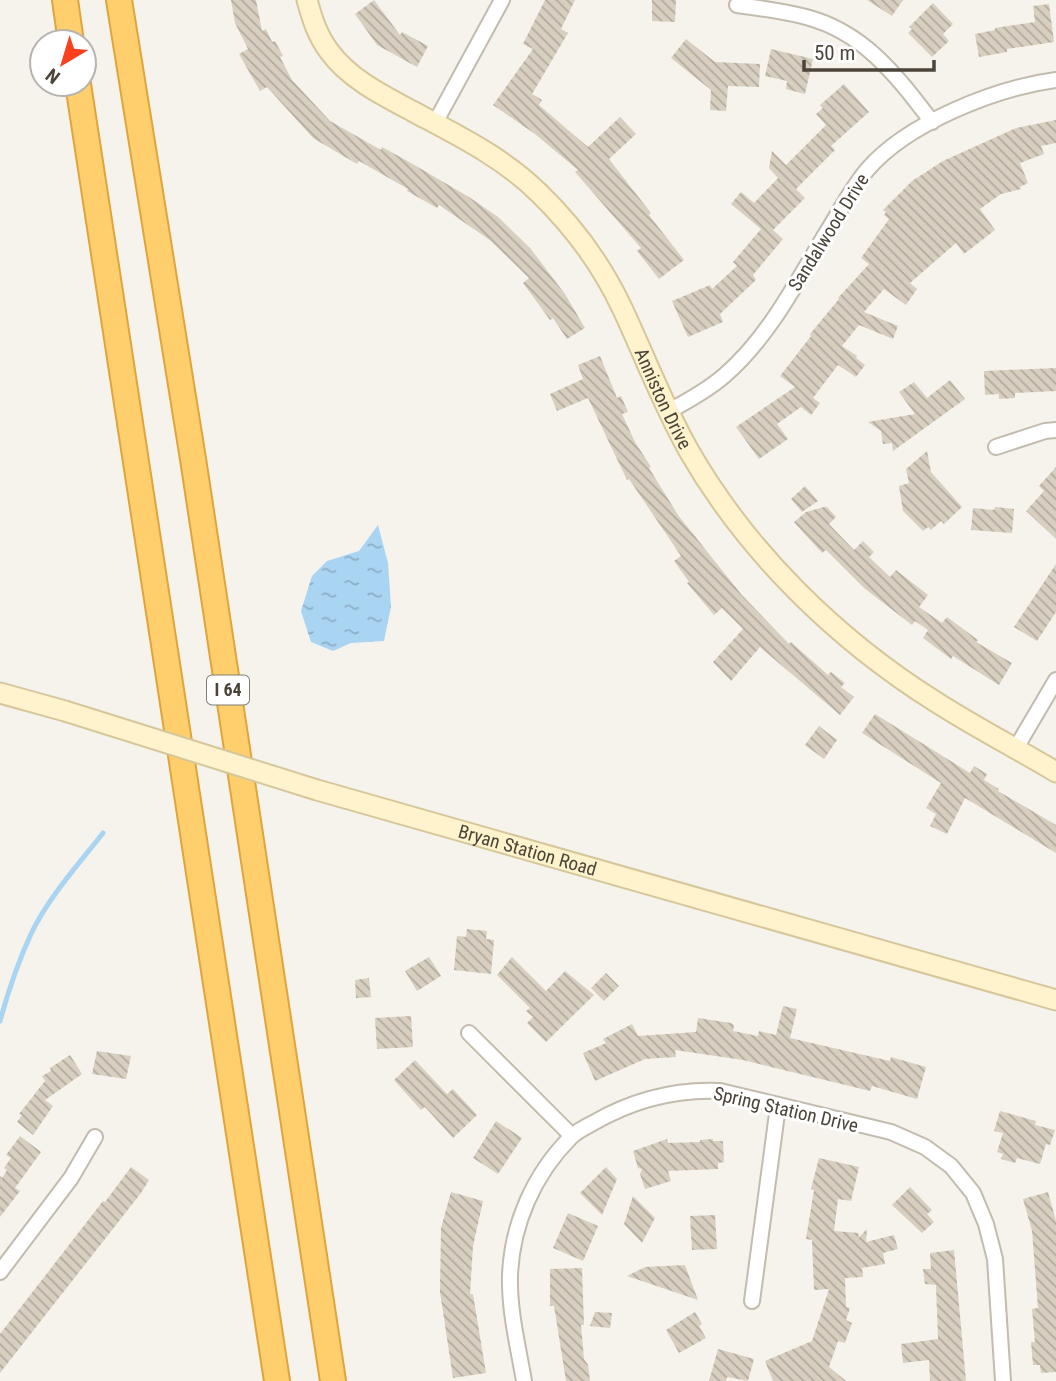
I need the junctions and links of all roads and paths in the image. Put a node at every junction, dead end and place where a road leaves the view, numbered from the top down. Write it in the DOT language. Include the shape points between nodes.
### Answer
graph roads {
  1 [pos="65,0"];
  2 [pos="119,0"];
  3 [pos="307,0"];
  4 [pos="502,0"];
  5 [pos="737,5"];
  6 [pos="69,28"];
  7 [pos="1056,80"];
  8 [pos="80,98"];
  9 [pos="932,122"];
  10 [pos="435,123"];
  11 [pos="667,412"];
  12 [pos="1056,430"];
  13 [pos="996,447"];
  14 [pos="1056,680"];
  15 [pos="0,693"];
  16 [pos="1016,748"];
  17 [pos="1056,772"];
  18 [pos="1056,1000"];
  19 [pos="470,1033"];
  20 [pos="778,1106"];
  21 [pos="572,1136"];
  22 [pos="95,1137"];
  23 [pos="0,1272"];
  24 [pos="752,1301"];
  25 [pos="277,1381"];
  26 [pos="333,1381"];
  27 [pos="524,1381"];
  28 [pos="1003,1381"];
  1 -- 6 [label="highway"];
  2 -- 26 [label="highway, I 64"];
  3 -- 10 [label="street, Anniston Drive" via="315,27 348,71"];
  4 -- 10 [label="street"];
  5 -- 9 [label="street" via="807,17 853,37 900,79"];
  7 -- 9 [label="street, Sandalwood Drive" via="1019,87"];
  8 -- 25 [label="highway"];
  9 -- 11 [label="street, Sandalwood Drive" via="868,168 748,352 702,393"];
  10 -- 11 [label="street, Anniston Drive" via="530,183 579,238 622,307"];
  11 -- 16 [label="street, Anniston Drive" via="719,498 822,614 895,674"];
  12 -- 13 [label="street"];
  14 -- 16 [label="street"];
  15 -- 18 [label="street, Bryan Station Road, bridge" via="317,790"];
  16 -- 17 [label="street, Anniston Drive"];
  19 -- 21 [label="street"];
  20 -- 21 [label="street, Spring Station Drive" via="720,1091 695,1090 622,1109"];
  20 -- 24 [label="street"];
  20 -- 28 [label="street, Spring Station Drive" via="891,1132 925,1147 962,1179 980,1207 995,1259"];
  21 -- 27 [label="street, Spring Station Drive" via="530,1194 513,1246 511,1304"];
  22 -- 23 [label="street" via="71,1178"];
}
